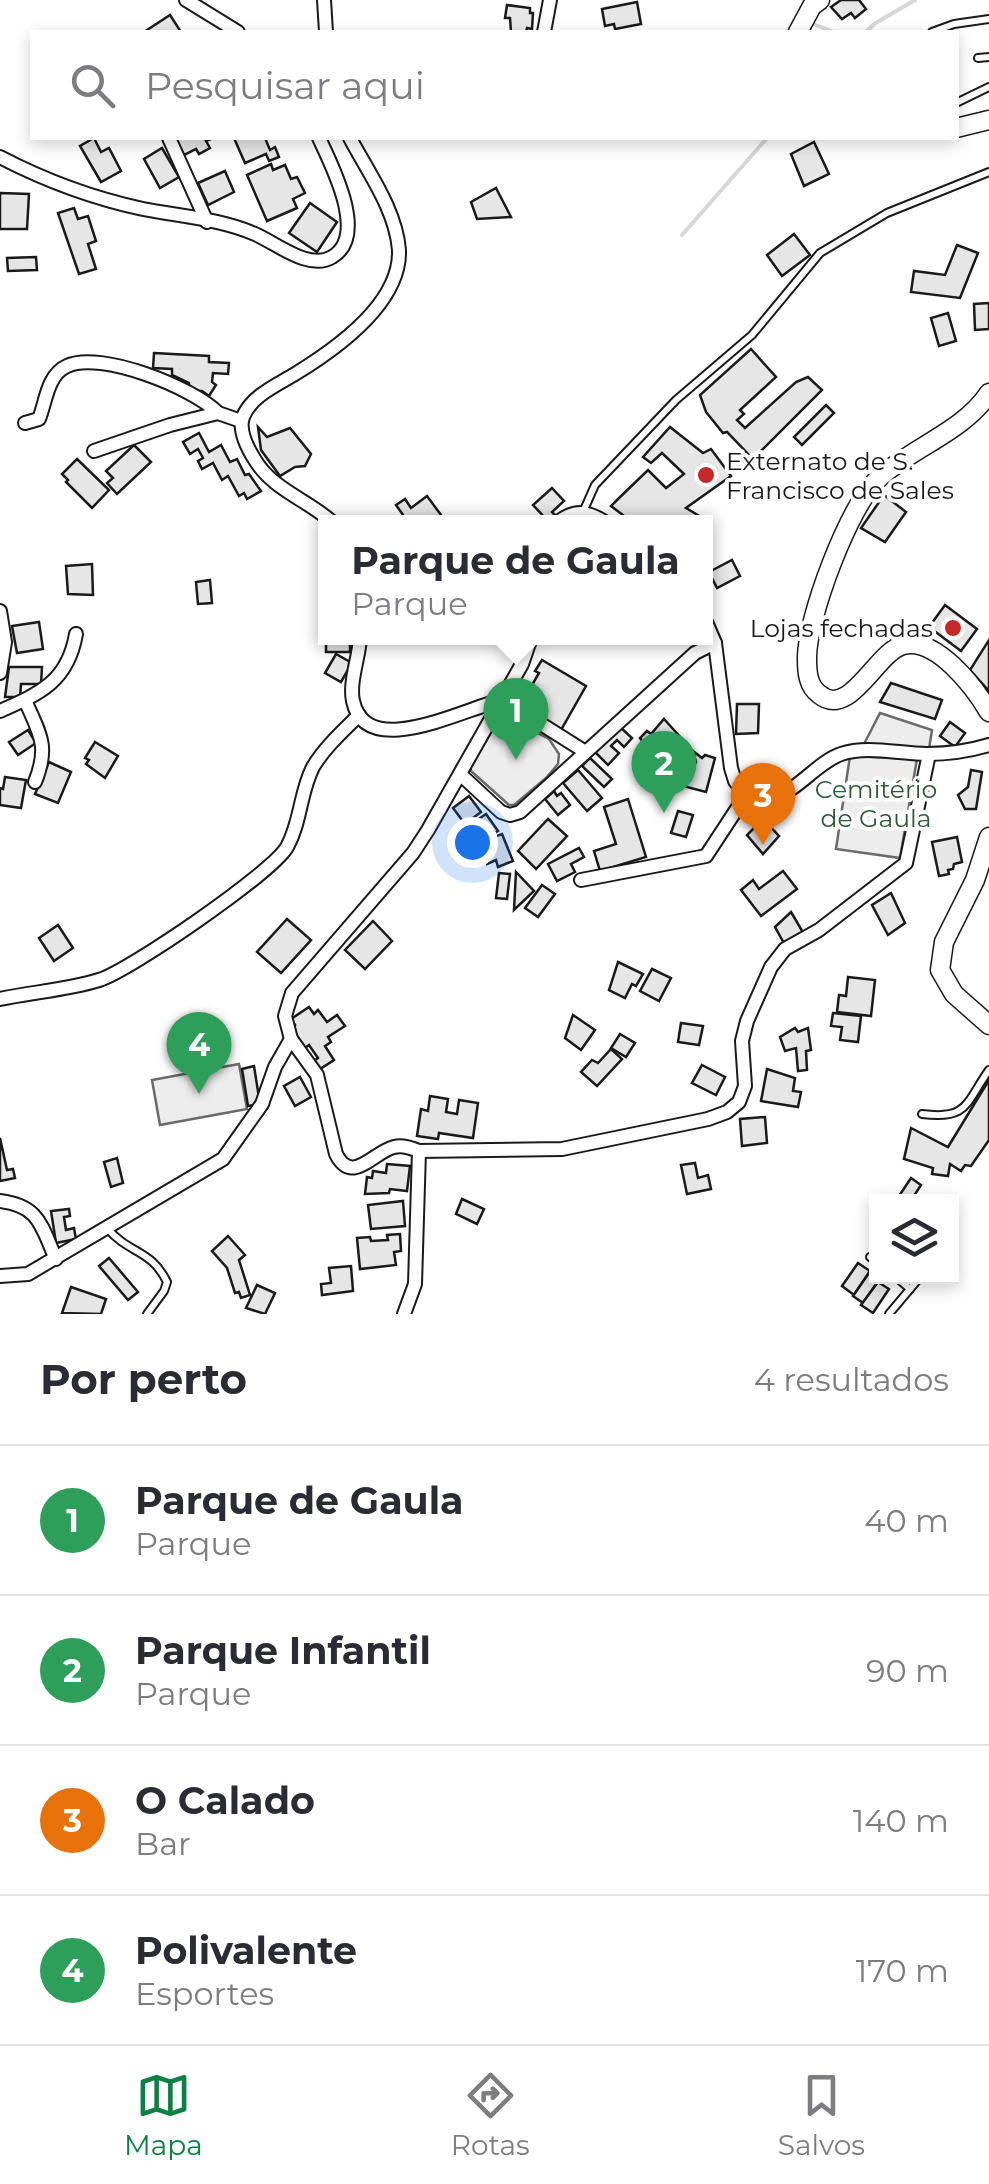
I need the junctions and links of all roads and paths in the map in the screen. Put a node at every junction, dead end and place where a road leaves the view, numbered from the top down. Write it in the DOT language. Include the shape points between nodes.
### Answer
graph roads {
  1 [pos="186,0"];
  2 [pos="324,0"];
  3 [pos="550,0"];
  4 [pos="820,0"];
  5 [pos="989,19"];
  6 [pos="235,30"];
  7 [pos="326,30"];
  8 [pos="544,30"];
  9 [pos="799,30"];
  10 [pos="938,30"];
  11 [pos="989,57"];
  12 [pos="978,58"];
  13 [pos="989,88"];
  14 [pos="959,103"];
  15 [pos="989,120"];
  16 [pos="959,127"];
  17 [pos="169,140"];
  18 [pos="320,140"];
  19 [pos="351,140"];
  20 [pos="0,158"];
  21 [pos="989,172"];
  22 [pos="207,222"];
  23 [pos="989,393"];
  24 [pos="218,413"];
  25 [pos="241,421"];
  26 [pos="24,423"];
  27 [pos="94,451"];
  28 [pos="583,512"];
  29 [pos="322,515"];
  30 [pos="569,515"];
  31 [pos="590,515"];
  32 [pos="0,611"];
  33 [pos="76,634"];
  34 [pos="713,638"];
  35 [pos="715,643"];
  36 [pos="359,645"];
  37 [pos="528,645"];
  38 [pos="711,645"];
  39 [pos="0,673"];
  40 [pos="25,700"];
  41 [pos="503,700"];
  42 [pos="0,711"];
  43 [pos="989,712"];
  44 [pos="359,715"];
  45 [pos="989,746"];
  46 [pos="584,751"];
  47 [pos="929,754"];
  48 [pos="460,774"];
  49 [pos="35,782"];
  50 [pos="746,795"];
  51 [pos="989,837"];
  52 [pos="581,880"];
  53 [pos="0,998"];
  54 [pos="989,1024"];
  55 [pos="291,1038"];
  56 [pos="989,1070"];
  57 [pos="922,1114"];
  58 [pos="420,1151"];
  59 [pos="0,1201"];
  60 [pos="107,1228"];
  61 [pos="56,1259"];
  62 [pos="0,1276"];
  63 [pos="904,1284"];
  64 [pos="914,1284"];
  65 [pos="910,1289"];
  66 [pos="147,1314"];
  67 [pos="404,1314"];
  68 [pos="889,1314"];
  1 -- 6 [label="street"];
  2 -- 7 [label="street"];
  3 -- 8 [label="street"];
  4 -- 9 [label="main road"];
  5 -- 10 [label="lane"];
  11 -- 12 [label="lane"];
  13 -- 14 [label="lane"];
  15 -- 16 [label="main road"];
  17 -- 22 [label="street"];
  18 -- 22 [label="street" via="342,187 347,224 346,238 330,259 315,261 250,231"];
  19 -- 25 [label="street" via="396,227 397,274 388,293 336,348 263,393"];
  20 -- 22 [label="street" via="104,200"];
  21 -- 28 [label="lane" via="887,213 820,253 752,334 594,485"];
  23 -- 43 [label="main road" via="879,477 866,495 815,607 806,663 811,686 832,700 845,697 894,649 916,644 952,666"];
  24 -- 25 [label="street"];
  24 -- 26 [label="street" via="172,384 83,361 64,366 39,420"];
  24 -- 27 [label="street"];
  25 -- 29 [label="street" via="250,452 270,479"];
  28 -- 30 [label="street"];
  28 -- 31 [label="street"];
  32 -- 39 [label="street"];
  33 -- 40 [label="street" via="64,671"];
  34 -- 35 [label="street"];
  35 -- 50 [label="street" via="731,768"];
  36 -- 44 [label="street" via="352,697"];
  37 -- 41 [label="street"];
  38 -- 46 [label="street"];
  40 -- 42 [label="street"];
  40 -- 49 [label="street" via="42,738"];
  41 -- 44 [label="street" via="400,730"];
  41 -- 46 [label="street"];
  41 -- 48 [label="street"];
  44 -- 53 [label="street" via="312,770 298,824 265,872 101,980"];
  45 -- 47 [label="street"];
  46 -- 48 [label="street" via="529,806 510,815"];
  47 -- 50 [label="street" via="840,754 780,796"];
  47 -- 58 [label="street" via="906,863 785,949 772,967 744,1031 744,1086 727,1112 562,1149"];
  48 -- 55 [label="street" via="413,853 292,993 285,1016"];
  50 -- 52 [label="street" via="706,856"];
  51 -- 54 [label="main road" via="944,942 940,970 954,994"];
  55 -- 58 [label="street" via="317,1075 345,1167 361,1167 388,1148"];
  55 -- 60 [label="street" via="262,1104 224,1159"];
  56 -- 57 [label="lane" via="960,1111 948,1118"];
  58 -- 67 [label="street" via="415,1284"];
  59 -- 61 [label="street" via="37,1216"];
  60 -- 61 [label="street"];
  60 -- 66 [label="lane" via="162,1272 164,1291"];
  61 -- 62 [label="street" via="28,1274"];
  63 -- 65 [label="lane"];
  64 -- 65 [label="lane"];
  65 -- 68 [label="lane"];
}
